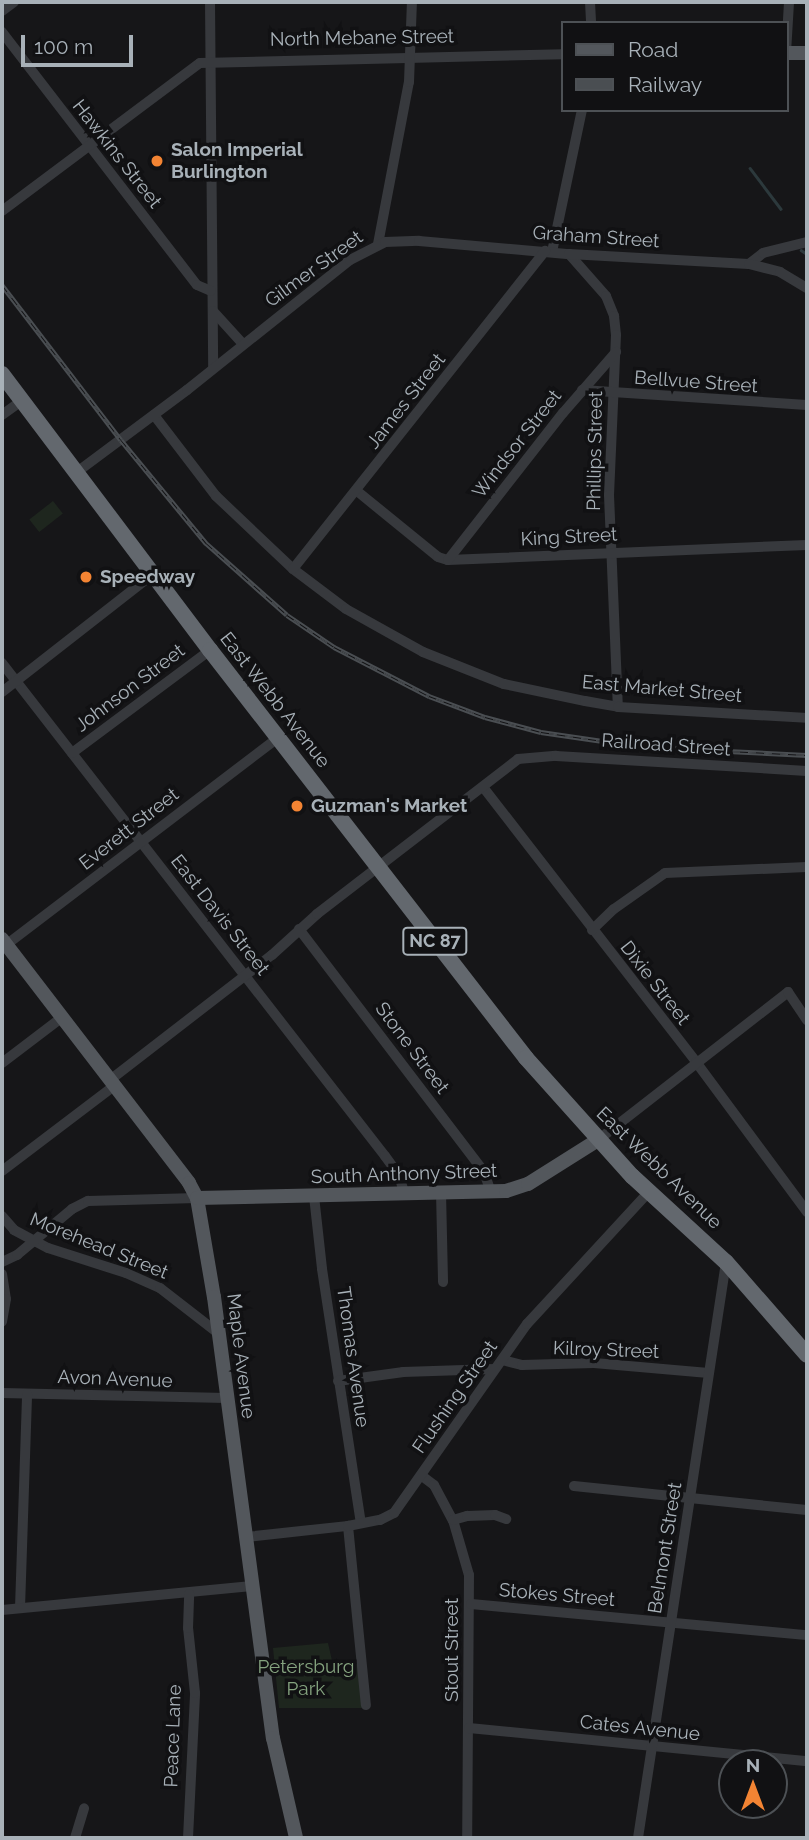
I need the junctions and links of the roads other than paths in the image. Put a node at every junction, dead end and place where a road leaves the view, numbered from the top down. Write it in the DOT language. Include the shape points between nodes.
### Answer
graph roads {
  1 [pos="14,2"];
  2 [pos="210,2"];
  3 [pos="412,2"];
  4 [pos="590,2"];
  5 [pos="789,2"];
  6 [pos="2,11"];
  7 [pos="591,21"];
  8 [pos="788,28"];
  9 [pos="2,32"];
  10 [pos="788,53"];
  11 [pos="807,53"];
  12 [pos="560,54"];
  13 [pos="412,56"];
  14 [pos="210,60"];
  15 [pos="582,112"];
  16 [pos="88,145"];
  17 [pos="2,211"];
  18 [pos="807,242"];
  19 [pos="378,244"];
  20 [pos="549,251"];
  21 [pos="569,254"];
  22 [pos="749,264"];
  23 [pos="807,288"];
  24 [pos="211,291"];
  25 [pos="213,311"];
  26 [pos="243,344"];
  27 [pos="616,352"];
  28 [pos="213,368"];
  29 [pos="2,374"];
  30 [pos="582,390"];
  31 [pos="613,394"];
  32 [pos="20,401"];
  33 [pos="807,405"];
  34 [pos="2,415"];
  35 [pos="154,415"];
  36 [pos="77,472"];
  37 [pos="357,491"];
  38 [pos="807,545"];
  39 [pos="612,552"];
  40 [pos="447,560"];
  41 [pos="293,569"];
  42 [pos="152,575"];
  43 [pos="210,650"];
  44 [pos="2,663"];
  45 [pos="16,681"];
  46 [pos="2,692"];
  47 [pos="618,707"];
  48 [pos="807,718"];
  49 [pos="278,738"];
  50 [pos="72,753"];
  51 [pos="807,771"];
  52 [pos="483,787"];
  53 [pos="142,843"];
  54 [pos="378,867"];
  55 [pos="807,867"];
  56 [pos="299,929"];
  57 [pos="592,930"];
  58 [pos="3,944"];
  59 [pos="245,976"];
  60 [pos="61,1018"];
  61 [pos="807,1020"];
  62 [pos="696,1062"];
  63 [pos="2,1063"];
  64 [pos="112,1083"];
  65 [pos="598,1140"];
  66 [pos="2,1171"];
  67 [pos="404,1192"];
  68 [pos="441,1192"];
  69 [pos="491,1192"];
  70 [pos="649,1192"];
  71 [pos="314,1196"];
  72 [pos="197,1198"];
  73 [pos="807,1212"];
  74 [pos="2,1216"];
  75 [pos="35,1241"];
  76 [pos="2,1262"];
  77 [pos="726,1262"];
  78 [pos="2,1274"];
  79 [pos="443,1282"];
  80 [pos="2,1322"];
  81 [pos="218,1332"];
  82 [pos="807,1355"];
  83 [pos="498,1365"];
  84 [pos="709,1373"];
  85 [pos="338,1381"];
  86 [pos="2,1393"];
  87 [pos="27,1394"];
  88 [pos="226,1398"];
  89 [pos="422,1476"];
  90 [pos="574,1486"];
  91 [pos="691,1498"];
  92 [pos="807,1510"];
  93 [pos="506,1519"];
  94 [pos="453,1520"];
  95 [pos="361,1523"];
  96 [pos="348,1526"];
  97 [pos="246,1538"];
  98 [pos="252,1587"];
  99 [pos="189,1594"];
  100 [pos="471,1604"];
  101 [pos="20,1608"];
  102 [pos="2,1610"];
  103 [pos="672,1622"];
  104 [pos="807,1635"];
  105 [pos="366,1705"];
  106 [pos="469,1728"];
  107 [pos="651,1747"];
  108 [pos="807,1761"];
  109 [pos="84,1808"];
  110 [pos="75,1838"];
  111 [pos="188,1838"];
  112 [pos="296,1838"];
  113 [pos="467,1838"];
  114 [pos="638,1838"];
  1 -- 6 [label="street"];
  2 -- 14 [label="street"];
  3 -- 13 [label="street, Gilmer Street"];
  4 -- 7 [label="street"];
  5 -- 8 [label="street"];
  9 -- 16 [label="street, Hawkins Street"];
  10 -- 11 [label="main road"];
  12 -- 13 [label="street, North Mebane Street"];
  13 -- 14 [label="street, North Mebane Street"];
  13 -- 19 [label="street, Gilmer Street"];
  14 -- 16 [label="street, North Mebane Street" via="191,67"];
  14 -- 24 [label="street"];
  15 -- 20 [label="street, James Street"];
  16 -- 17 [label="street, North Mebane Street"];
  16 -- 24 [label="street, Hawkins Street" via="197,285"];
  18 -- 22 [label="street" via="763,253"];
  19 -- 20 [label="street, Graham Street" via="419,241"];
  19 -- 26 [label="street, Gilmer Street" via="350,260"];
  20 -- 21 [label="street, Graham Street"];
  20 -- 37 [label="street, James Street"];
  21 -- 22 [label="street, Graham Street"];
  21 -- 27 [label="street, Phillips Street" via="611,307"];
  22 -- 23 [label="street, Graham Street" via="780,271"];
  24 -- 25 [label="street"];
  25 -- 26 [label="street"];
  25 -- 28 [label="street"];
  26 -- 28 [label="street, Gilmer Street"];
  27 -- 30 [label="street, Windsor Street"];
  27 -- 31 [label="street, Phillips Street"];
  28 -- 35 [label="street, Gilmer Street"];
  29 -- 32 [label="highway, East Webb Avenue / NC 87"];
  30 -- 31 [label="street, Bellvue Street"];
  30 -- 40 [label="street, Windsor Street"];
  31 -- 33 [label="street, Bellvue Street"];
  31 -- 39 [label="street, Phillips Street"];
  32 -- 34 [label="street"];
  32 -- 36 [label="highway, East Webb Avenue / NC 87"];
  35 -- 36 [label="street, Gilmer Street"];
  35 -- 41 [label="street, East Market Street" via="216,496"];
  36 -- 42 [label="highway, East Webb Avenue / NC 87"];
  37 -- 40 [label="street"];
  37 -- 41 [label="street, James Street"];
  38 -- 39 [label="street, King Street"];
  39 -- 40 [label="street, King Street"];
  39 -- 47 [label="street, Phillips Street"];
  41 -- 47 [label="street, East Market Street" via="384,633 458,667 504,684"];
  42 -- 43 [label="highway, East Webb Avenue / NC 87"];
  42 -- 45 [label="street"];
  43 -- 49 [label="highway, East Webb Avenue / NC 87"];
  43 -- 50 [label="street, Johnson Street"];
  44 -- 45 [label="street, East Davis Street"];
  45 -- 46 [label="street"];
  45 -- 50 [label="street, East Davis Street"];
  47 -- 48 [label="street, East Market Street"];
  49 -- 53 [label="street, Everett Street"];
  49 -- 54 [label="highway, East Webb Avenue / NC 87"];
  50 -- 53 [label="street, East Davis Street"];
  51 -- 52 [label="street, Railroad Street" via="523,758"];
  52 -- 54 [label="street"];
  52 -- 57 [label="street, Dixie Street"];
  53 -- 58 [label="street, Everett Street"];
  53 -- 59 [label="street, East Davis Street"];
  54 -- 56 [label="street"];
  54 -- 65 [label="highway, East Webb Avenue / NC 87" via="526,1058"];
  55 -- 57 [label="street" via="664,873"];
  56 -- 59 [label="street"];
  56 -- 69 [label="street, Stone Street" via="485,1171"];
  57 -- 62 [label="street, Dixie Street"];
  58 -- 60 [label="main road, Maple Avenue"];
  59 -- 64 [label="street"];
  59 -- 67 [label="street, East Davis Street" via="399,1175"];
  60 -- 63 [label="street"];
  60 -- 64 [label="main road, Maple Avenue"];
  61 -- 62 [label="street" via="788,992"];
  62 -- 65 [label="street"];
  62 -- 73 [label="street, Dixie Street"];
  64 -- 66 [label="street"];
  64 -- 72 [label="main road, Maple Avenue"];
  65 -- 69 [label="main road, South Anthony Street" via="527,1184"];
  65 -- 70 [label="highway, East Webb Avenue / NC 87"];
  67 -- 68 [label="main road, South Anthony Street"];
  67 -- 71 [label="main road, South Anthony Street"];
  68 -- 69 [label="main road, South Anthony Street"];
  68 -- 79 [label="street"];
  70 -- 77 [label="highway, East Webb Avenue / NC 87"];
  70 -- 83 [label="street, Flushing Street" via="527,1324"];
  71 -- 72 [label="main road, South Anthony Street"];
  71 -- 85 [label="street, Thomas Avenue"];
  72 -- 75 [label="street" via="88,1201"];
  72 -- 81 [label="main road, Maple Avenue"];
  74 -- 75 [label="street, Morehead Street" via="14,1230"];
  75 -- 76 [label="street"];
  75 -- 81 [label="street, Morehead Street" via="148,1282"];
  77 -- 82 [label="highway, East Webb Avenue / NC 87"];
  77 -- 84 [label="street, Belmont Street"];
  78 -- 80 [label="street" via="6,1299"];
  81 -- 88 [label="main road, Maple Avenue"];
  83 -- 84 [label="street, Kilroy Street" via="594,1363"];
  83 -- 85 [label="street, Kilroy Street"];
  83 -- 89 [label="street, Flushing Street"];
  84 -- 91 [label="street, Belmont Street"];
  85 -- 95 [label="street, Thomas Avenue"];
  86 -- 87 [label="street, Avon Avenue"];
  87 -- 88 [label="street, Avon Avenue"];
  87 -- 101 [label="street"];
  88 -- 97 [label="main road, Maple Avenue"];
  89 -- 94 [label="street, Stout Street" via="434,1485"];
  89 -- 95 [label="street, Flushing Street" via="394,1513"];
  90 -- 91 [label="street"];
  91 -- 92 [label="street"];
  91 -- 103 [label="street, Belmont Street"];
  93 -- 94 [label="street" via="495,1515"];
  94 -- 100 [label="street, Stout Street" via="466,1557"];
  95 -- 96 [label="street, Flushing Street"];
  96 -- 97 [label="street, Flushing Street"];
  96 -- 105 [label="street"];
  97 -- 98 [label="main road, Maple Avenue"];
  98 -- 99 [label="street"];
  98 -- 112 [label="main road, Maple Avenue" via="272,1738"];
  99 -- 101 [label="street"];
  99 -- 111 [label="street, Peace Lane" via="195,1693"];
  100 -- 103 [label="street, Stokes Street"];
  100 -- 106 [label="street, Stout Street"];
  101 -- 102 [label="street"];
  103 -- 104 [label="street, Stokes Street"];
  103 -- 107 [label="street, Belmont Street"];
  106 -- 107 [label="street, Cates Avenue"];
  106 -- 113 [label="street, Stout Street"];
  107 -- 108 [label="street, Cates Avenue"];
  107 -- 114 [label="street, Belmont Street"];
  109 -- 110 [label="street"];
}
